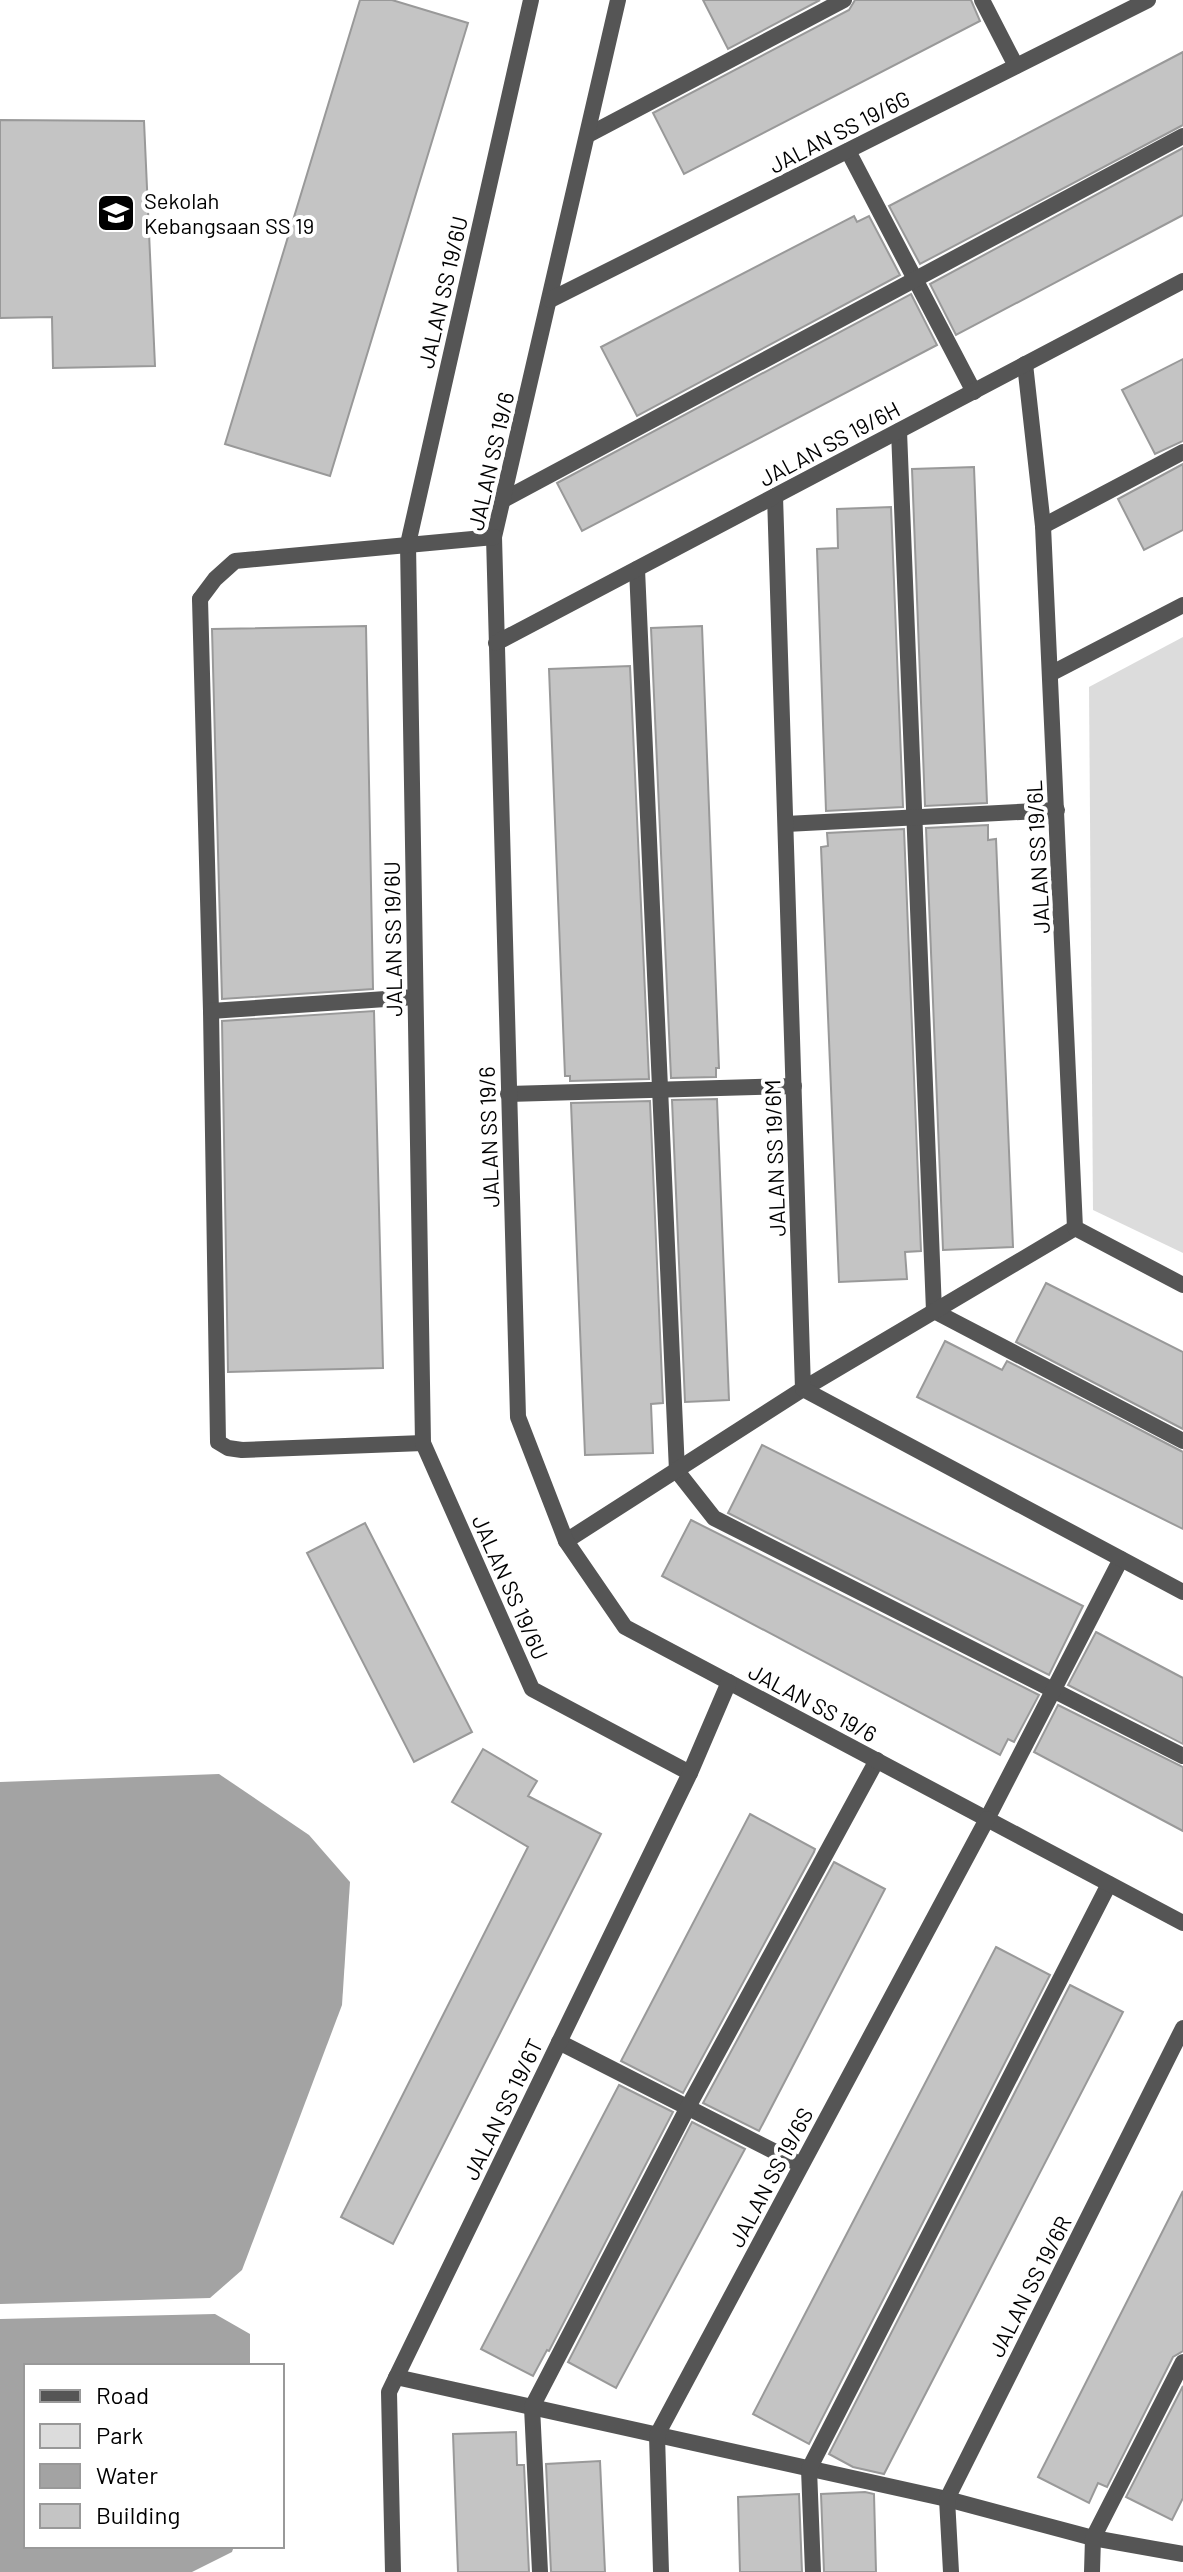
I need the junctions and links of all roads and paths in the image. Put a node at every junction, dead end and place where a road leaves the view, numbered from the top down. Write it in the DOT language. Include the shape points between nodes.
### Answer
graph roads {
  1 [pos="531,0"];
  2 [pos="618,0"];
  3 [pos="844,0"];
  4 [pos="982,0"];
  5 [pos="1148,0"];
  6 [pos="1016,66"];
  7 [pos="588,135"];
  8 [pos="1183,136"];
  9 [pos="848,151"];
  10 [pos="915,280"];
  11 [pos="1183,281"];
  12 [pos="550,300"];
  13 [pos="1025,364"];
  14 [pos="974,392"];
  15 [pos="899,431"];
  16 [pos="1183,452"];
  17 [pos="775,496"];
  18 [pos="503,500"];
  19 [pos="1043,526"];
  20 [pos="494,537"];
  21 [pos="408,544"];
  22 [pos="637,569"];
  23 [pos="1183,605"];
  24 [pos="496,643"];
  25 [pos="1050,674"];
  26 [pos="1057,810"];
  27 [pos="915,818"];
  28 [pos="786,824"];
  29 [pos="415,997"];
  30 [pos="211,1011"];
  31 [pos="794,1086"];
  32 [pos="660,1089"];
  33 [pos="508,1094"];
  34 [pos="1075,1228"];
  35 [pos="1183,1285"];
  36 [pos="934,1311"];
  37 [pos="803,1389"];
  38 [pos="1183,1441"];
  39 [pos="423,1443"];
  40 [pos="677,1471"];
  41 [pos="566,1541"];
  42 [pos="1121,1559"];
  43 [pos="1183,1592"];
  44 [pos="729,1682"];
  45 [pos="1053,1690"];
  46 [pos="1183,1756"];
  47 [pos="877,1760"];
  48 [pos="690,1773"];
  49 [pos="987,1819"];
  50 [pos="1109,1884"];
  51 [pos="1183,1923"];
  52 [pos="1183,2028"];
  53 [pos="559,2042"];
  54 [pos="688,2107"];
  55 [pos="801,2165"];
  56 [pos="1183,2362"];
  57 [pos="396,2377"];
  58 [pos="532,2407"];
  59 [pos="657,2435"];
  60 [pos="809,2469"];
  61 [pos="947,2499"];
  62 [pos="1093,2538"];
  63 [pos="1183,2554"];
  64 [pos="393,2572"];
  65 [pos="540,2572"];
  66 [pos="661,2572"];
  67 [pos="813,2572"];
  68 [pos="951,2572"];
  69 [pos="1092,2572"];
  1 -- 21 [label="street, JALAN SS 19/6U"];
  2 -- 7 [label="street, JALAN SS 19/6"];
  3 -- 7 [label="street"];
  4 -- 6 [label="street"];
  5 -- 6 [label="street, JALAN SS 19/6G"];
  6 -- 9 [label="street, JALAN SS 19/6G"];
  7 -- 12 [label="street, JALAN SS 19/6"];
  8 -- 10 [label="street"];
  9 -- 10 [label="street"];
  9 -- 12 [label="street, JALAN SS 19/6G"];
  10 -- 14 [label="street"];
  10 -- 18 [label="street"];
  11 -- 13 [label="street, JALAN SS 19/6H"];
  12 -- 18 [label="street, JALAN SS 19/6"];
  13 -- 14 [label="street, JALAN SS 19/6H"];
  13 -- 19 [label="street, JALAN SS 19/6L"];
  14 -- 15 [label="street, JALAN SS 19/6H"];
  15 -- 17 [label="street, JALAN SS 19/6H"];
  15 -- 27 [label="street"];
  16 -- 19 [label="street"];
  17 -- 22 [label="street, JALAN SS 19/6H"];
  17 -- 28 [label="street, JALAN SS 19/6M"];
  18 -- 20 [label="street, JALAN SS 19/6"];
  19 -- 25 [label="street, JALAN SS 19/6L"];
  20 -- 21 [label="street"];
  20 -- 24 [label="street, JALAN SS 19/6"];
  21 -- 29 [label="street, JALAN SS 19/6U"];
  21 -- 30 [label="street" via="235,561 200,599"];
  22 -- 24 [label="street, JALAN SS 19/6H"];
  22 -- 32 [label="street"];
  23 -- 25 [label="street"];
  24 -- 33 [label="street, JALAN SS 19/6"];
  25 -- 26 [label="street, JALAN SS 19/6L"];
  26 -- 27 [label="street"];
  26 -- 34 [label="street, JALAN SS 19/6L"];
  27 -- 28 [label="street"];
  27 -- 36 [label="street"];
  28 -- 31 [label="street, JALAN SS 19/6M"];
  29 -- 30 [label="street"];
  29 -- 39 [label="street, JALAN SS 19/6U"];
  30 -- 39 [label="street" via="218,1442 242,1450"];
  31 -- 32 [label="street"];
  31 -- 37 [label="street, JALAN SS 19/6M"];
  32 -- 33 [label="street"];
  32 -- 40 [label="street"];
  33 -- 41 [label="street, JALAN SS 19/6" via="518,1417"];
  34 -- 35 [label="street"];
  34 -- 36 [label="street"];
  36 -- 37 [label="street"];
  36 -- 38 [label="street"];
  37 -- 40 [label="street"];
  37 -- 42 [label="street"];
  39 -- 48 [label="street, JALAN SS 19/6U" via="532,1689"];
  40 -- 41 [label="street"];
  40 -- 45 [label="street" via="714,1518"];
  41 -- 44 [label="street, JALAN SS 19/6" via="625,1627"];
  42 -- 43 [label="street"];
  42 -- 45 [label="street, JALAN SS 19/6S"];
  44 -- 47 [label="street, JALAN SS 19/6"];
  44 -- 48 [label="street, JALAN SS 19/6T"];
  45 -- 46 [label="street"];
  45 -- 49 [label="street, JALAN SS 19/6S"];
  47 -- 49 [label="street, JALAN SS 19/6"];
  47 -- 54 [label="street"];
  48 -- 53 [label="street, JALAN SS 19/6T"];
  49 -- 50 [label="street, JALAN SS 19/6"];
  49 -- 55 [label="street, JALAN SS 19/6S"];
  50 -- 51 [label="street, JALAN SS 19/6"];
  50 -- 60 [label="street"];
  52 -- 61 [label="street, JALAN SS 19/6R"];
  53 -- 54 [label="street"];
  53 -- 57 [label="street, JALAN SS 19/6T"];
  54 -- 55 [label="street"];
  54 -- 58 [label="street"];
  55 -- 59 [label="street, JALAN SS 19/6S"];
  56 -- 62 [label="street"];
  57 -- 58 [label="street"];
  57 -- 64 [label="street, JALAN SS 19/6T" via="389,2392"];
  58 -- 59 [label="street"];
  58 -- 65 [label="street"];
  59 -- 60 [label="street"];
  59 -- 66 [label="street, JALAN SS 19/6S"];
  60 -- 61 [label="street"];
  60 -- 67 [label="street"];
  61 -- 62 [label="street"];
  61 -- 68 [label="street, JALAN SS 19/6R"];
  62 -- 63 [label="street"];
  62 -- 69 [label="street"];
}
